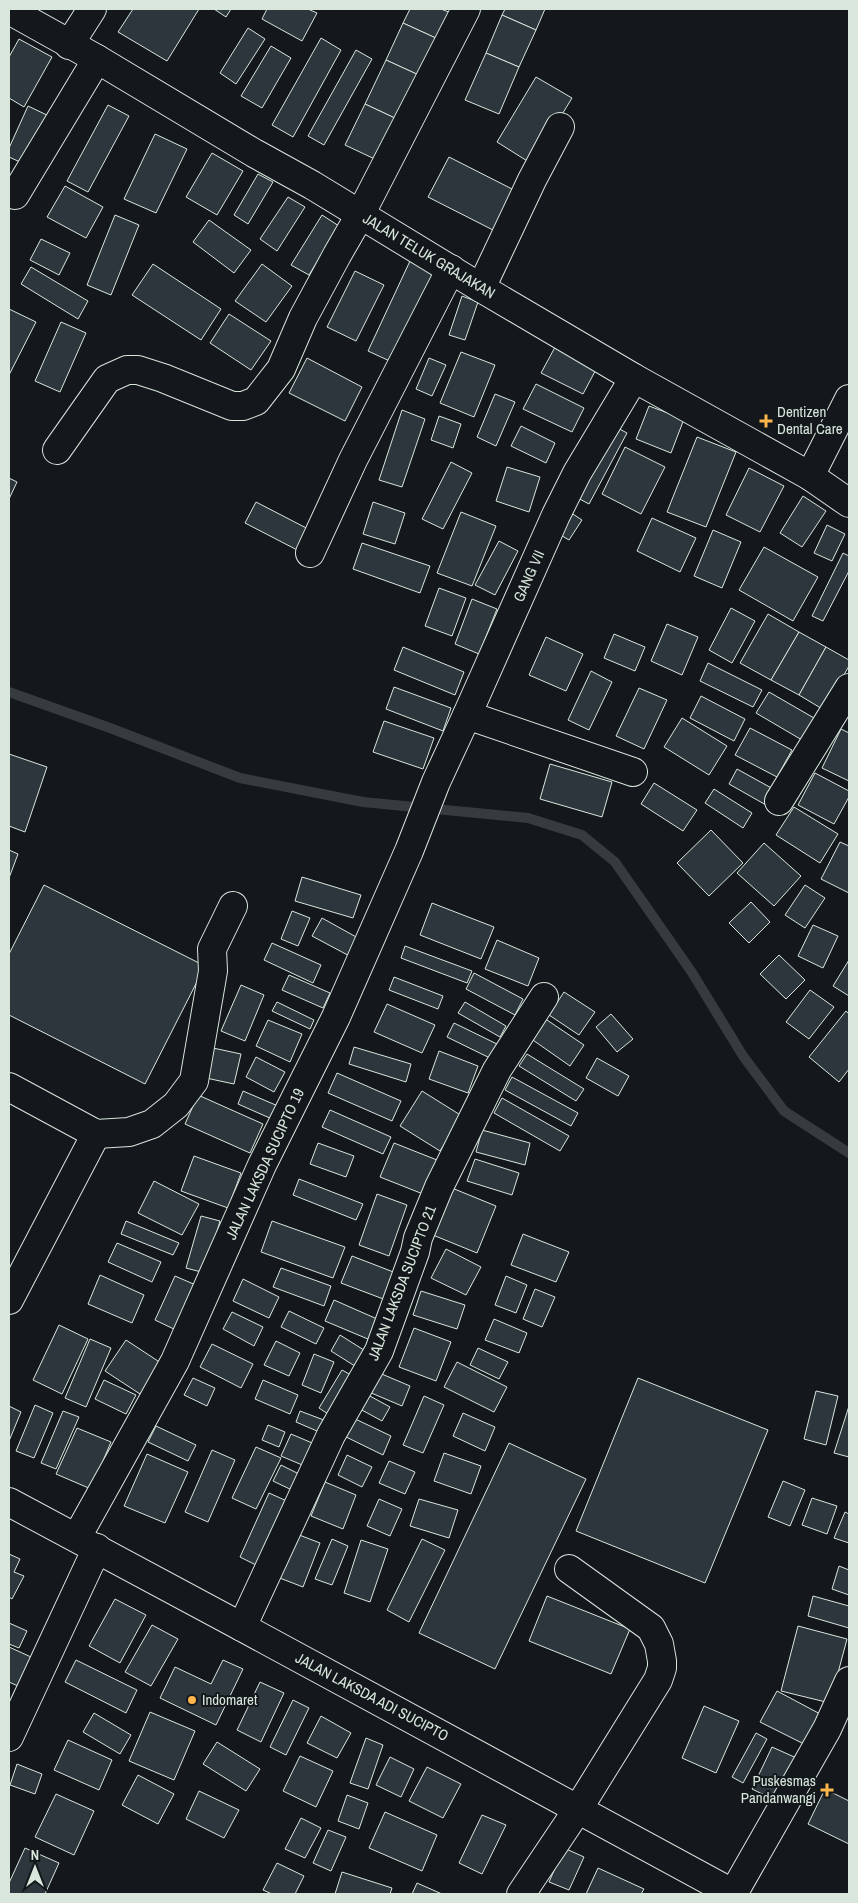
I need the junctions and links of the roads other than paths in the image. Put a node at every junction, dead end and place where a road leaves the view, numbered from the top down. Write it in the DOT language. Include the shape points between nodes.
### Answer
graph roads {
  1 [pos="92,9"];
  2 [pos="466,9"];
  3 [pos="9,10"];
  4 [pos="69,45"];
  5 [pos="97,59"];
  6 [pos="560,127"];
  7 [pos="15,196"];
  8 [pos="360,215"];
  9 [pos="451,269"];
  10 [pos="481,288"];
  11 [pos="634,378"];
  12 [pos="849,399"];
  13 [pos="57,450"];
  14 [pos="810,476"];
  15 [pos="849,503"];
  16 [pos="310,553"];
  17 [pos="849,688"];
  18 [pos="467,715"];
  19 [pos="633,772"];
  20 [pos="436,782"];
  21 [pos="779,800"];
  22 [pos="233,906"];
  23 [pos="544,997"];
  24 [pos="9,1087"];
  25 [pos="96,1134"];
  26 [pos="9,1300"];
  27 [pos="9,1502"];
  28 [pos="87,1543"];
  29 [pos="569,1569"];
  30 [pos="242,1627"];
  31 [pos="849,1681"];
  32 [pos="9,1737"];
  33 [pos="578,1809"];
  34 [pos="521,1894"];
  35 [pos="734,1894"];
  1 -- 4 [label="street"];
  2 -- 8 [label="street"];
  3 -- 4 [label="street, JALAN TELUK GRAJAKAN"];
  4 -- 5 [label="street, JALAN TELUK GRAJAKAN"];
  5 -- 7 [label="street"];
  5 -- 8 [label="street, JALAN TELUK GRAJAKAN"];
  6 -- 10 [label="street"];
  8 -- 9 [label="street, JALAN TELUK GRAJAKAN"];
  8 -- 13 [label="street" via="303,318 280,369 256,401 232,406 163,378 127,370 106,379"];
  9 -- 10 [label="street, JALAN TELUK GRAJAKAN"];
  9 -- 16 [label="street" via="353,460"];
  10 -- 11 [label="street, JALAN TELUK GRAJAKAN"];
  11 -- 14 [label="street, JALAN TELUK GRAJAKAN"];
  11 -- 18 [label="street, GANG VII" via="577,473 556,515"];
  12 -- 14 [label="street"];
  14 -- 15 [label="street, JALAN TELUK GRAJAKAN"];
  17 -- 21 [label="street"];
  18 -- 19 [label="street"];
  18 -- 20 [label="street, GANG VII"];
  20 -- 28 [label="street, JALAN LAKSDA SUCIPTO 19" via="336,1017 262,1165 176,1361"];
  22 -- 25 [label="street" via="212,949 213,971 194,1081 176,1105 152,1124 129,1132"];
  23 -- 30 [label="street, JALAN LAKSDA SUCIPTO 21" via="497,1070 439,1187 379,1351 331,1435"];
  24 -- 25 [label="street"];
  25 -- 26 [label="street"];
  27 -- 28 [label="street, JALAN LAKSDA ADI SUCIPTO"];
  28 -- 30 [label="street, JALAN LAKSDA ADI SUCIPTO"];
  28 -- 32 [label="street, JALAN LAKSDA SUCIPTO 19"];
  29 -- 33 [label="street" via="650,1628 659,1644 662,1661 658,1680"];
  30 -- 33 [label="street, JALAN LAKSDA ADI SUCIPTO"];
  31 -- 35 [label="street" via="827,1729"];
  33 -- 34 [label="street"];
  33 -- 35 [label="street, JALAN LAKSDA ADI SUCIPTO"];
}
